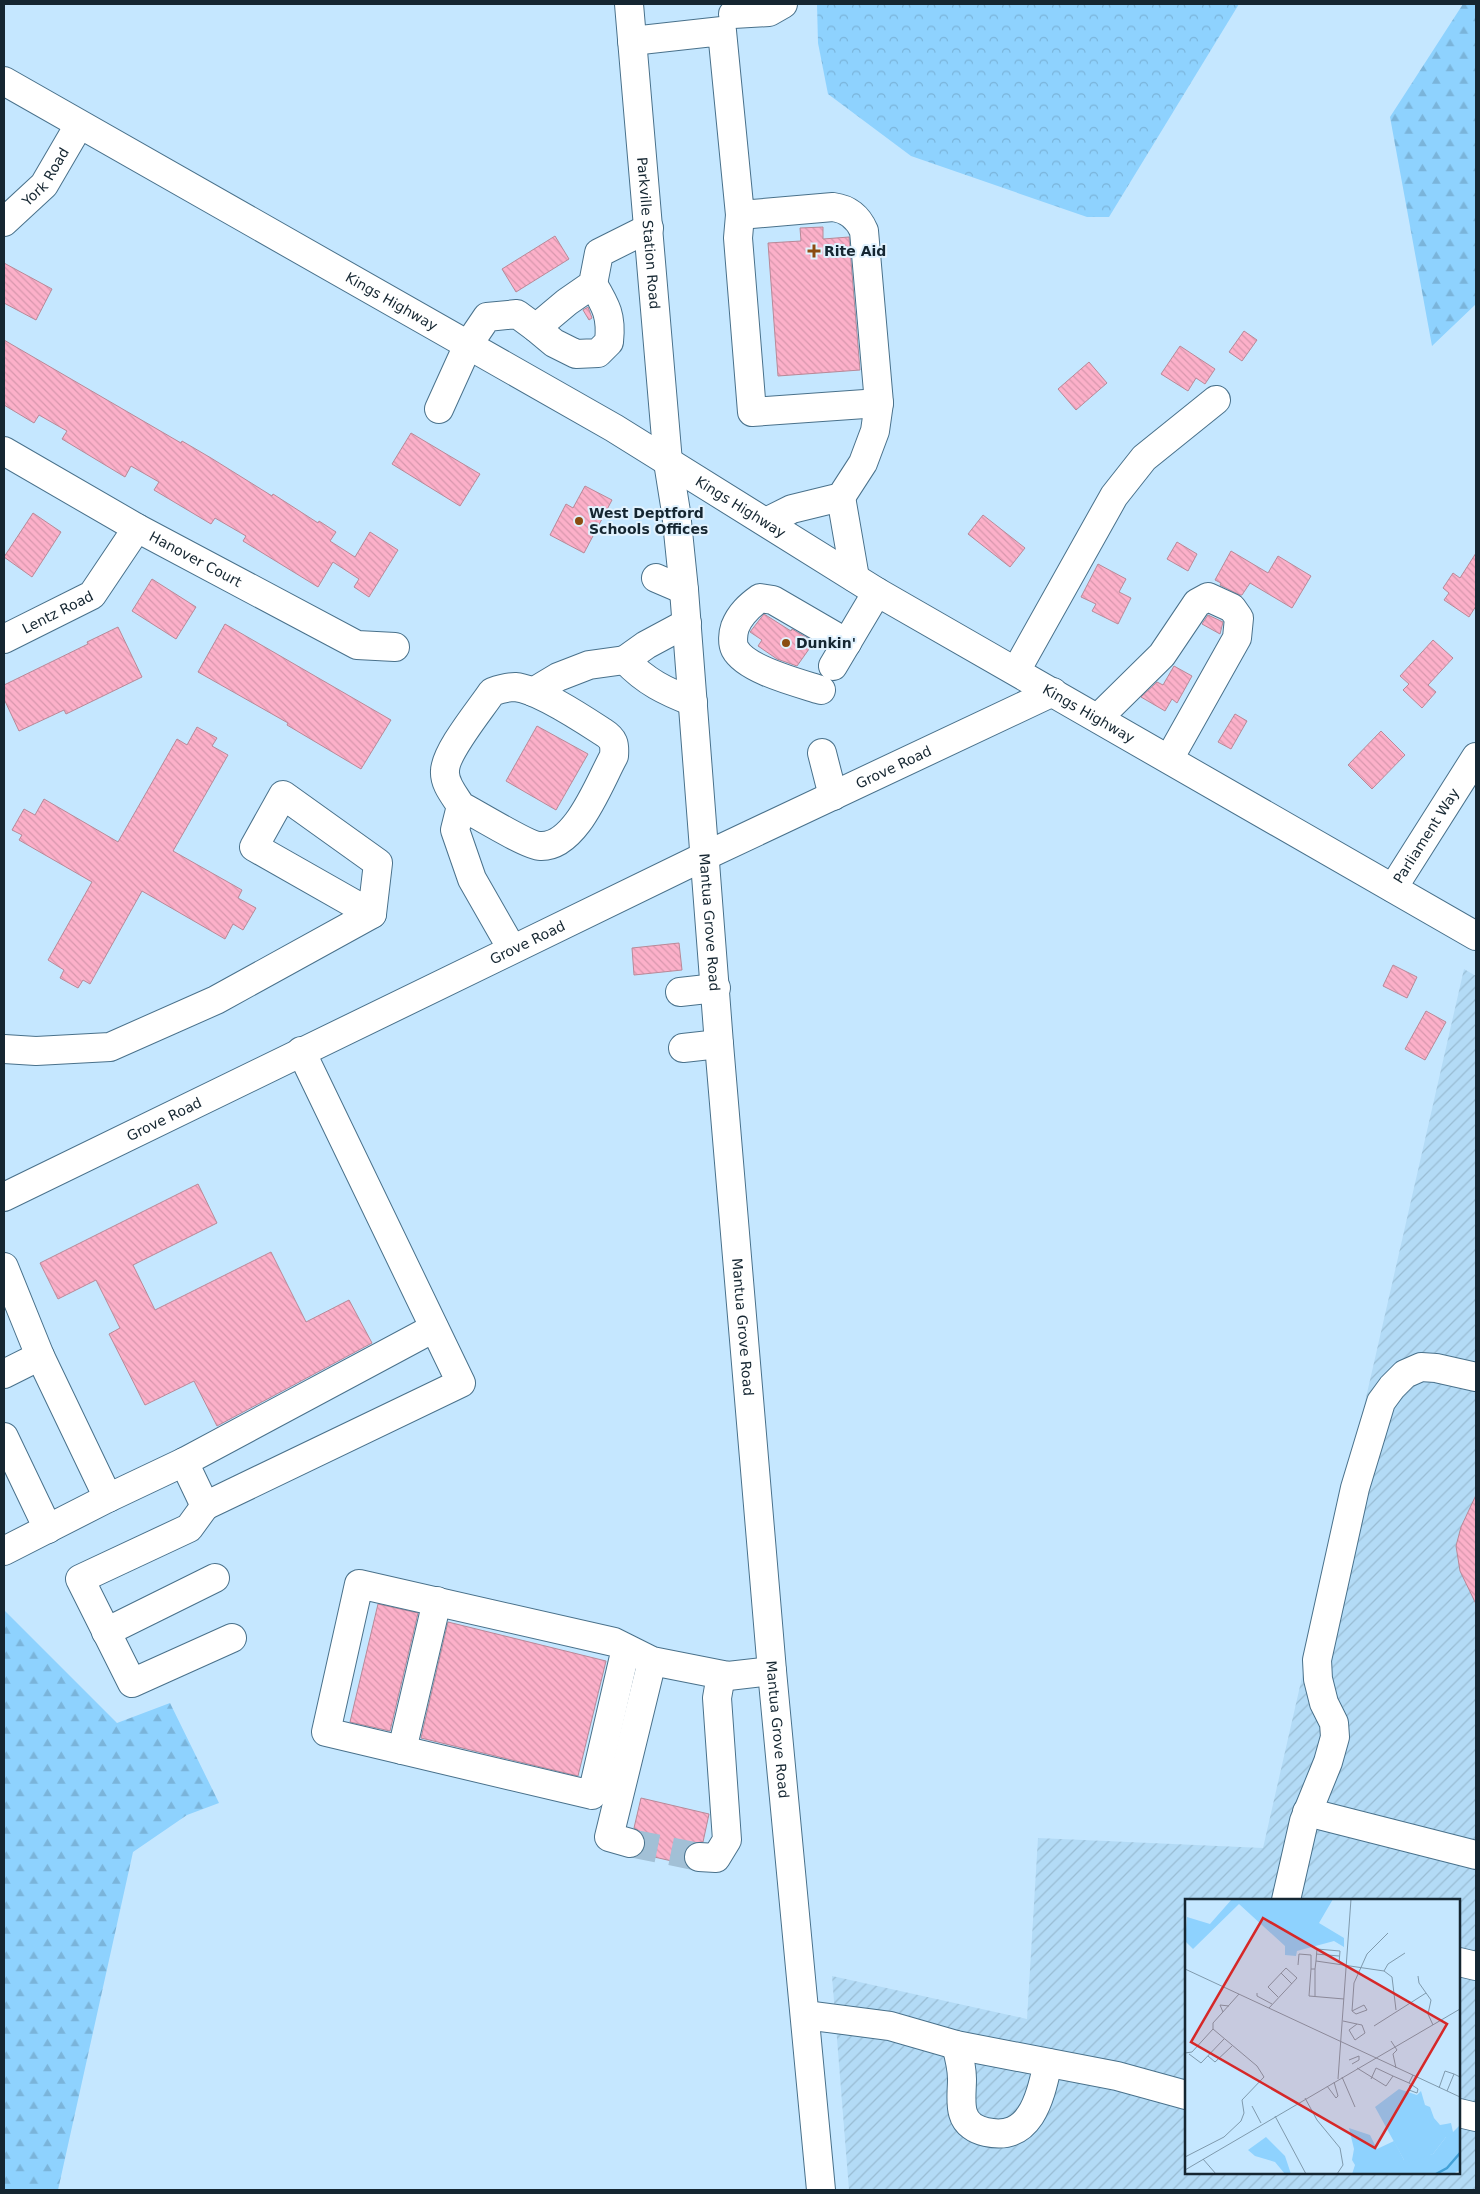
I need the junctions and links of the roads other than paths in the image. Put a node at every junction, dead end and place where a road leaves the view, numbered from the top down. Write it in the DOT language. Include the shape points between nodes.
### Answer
graph roads {
  1 [pos="629,4"];
  2 [pos="783,4"];
  3 [pos="729,16"];
  4 [pos="632,41"];
  5 [pos="4,81"];
  6 [pos="79,125"];
  7 [pos="740,215"];
  8 [pos="4,222"];
  9 [pos="649,228"];
  10 [pos="593,284"];
  11 [pos="536,328"];
  12 [pos="468,344"];
  13 [pos="1216,400"];
  14 [pos="879,403"];
  15 [pos="439,409"];
  16 [pos="4,451"];
  17 [pos="668,462"];
  18 [pos="841,497"];
  19 [pos="766,522"];
  20 [pos="137,528"];
  21 [pos="656,578"];
  22 [pos="866,585"];
  23 [pos="684,590"];
  24 [pos="687,623"];
  25 [pos="4,638"];
  26 [pos="847,643"];
  27 [pos="395,647"];
  28 [pos="625,660"];
  29 [pos="834,666"];
  30 [pos="1016,671"];
  31 [pos="821,690"];
  32 [pos="533,692"];
  33 [pos="1053,692"];
  34 [pos="693,702"];
  35 [pos="1098,718"];
  36 [pos="822,753"];
  37 [pos="1476,757"];
  38 [pos="1169,759"];
  39 [pos="834,796"];
  40 [pos="461,806"];
  41 [pos="705,856"];
  42 [pos="1393,888"];
  43 [pos="372,914"];
  44 [pos="1476,936"];
  45 [pos="512,949"];
  46 [pos="716,988"];
  47 [pos="680,992"];
  48 [pos="719,1044"];
  49 [pos="683,1048"];
  50 [pos="4,1049"];
  51 [pos="301,1051"];
  52 [pos="4,1197"];
  53 [pos="6,1280"];
  54 [pos="434,1328"];
  55 [pos="40,1356"];
  56 [pos="4,1374"];
  57 [pos="1476,1377"];
  58 [pos="4,1438"];
  59 [pos="184,1462"];
  60 [pos="108,1498"];
  61 [pos="205,1506"];
  62 [pos="48,1529"];
  63 [pos="4,1551"];
  64 [pos="215,1578"];
  65 [pos="437,1601"];
  66 [pos="106,1632"];
  67 [pos="232,1638"];
  68 [pos="626,1648"];
  69 [pos="652,1661"];
  70 [pos="772,1671"];
  71 [pos="722,1675"];
  72 [pos="402,1750"];
  73 [pos="1307,1812"];
  74 [pos="630,1843"];
  75 [pos="1476,1855"];
  76 [pos="699,1857"];
  77 [pos="1286,1899"];
  78 [pos="1460,1962"];
  79 [pos="1476,1966"];
  80 [pos="805,2014"];
  81 [pos="956,2045"];
  82 [pos="1048,2063"];
  83 [pos="1185,2095"];
  84 [pos="1460,2113"];
  85 [pos="1476,2117"];
  86 [pos="821,2190"];
  1 -- 4 [label="main road, Parkville Station Road"];
  2 -- 3 [label="main road" via="769,12"];
  3 -- 4 [label="main road"];
  3 -- 7 [label="main road"];
  4 -- 9 [label="main road, Parkville Station Road"];
  5 -- 6 [label="main road, Kings Highway"];
  6 -- 8 [label="main road, York Road" via="44,185"];
  6 -- 12 [label="main road, Kings Highway"];
  7 -- 14 [label="main road" via="830,208 842,209 859,220 864,231"];
  7 -- 14 [label="main road" via="738,238 752,412"];
  9 -- 10 [label="main road" via="599,253"];
  9 -- 17 [label="main road, Parkville Station Road"];
  10 -- 11 [label="main road"];
  10 -- 11 [label="main road" via="608,311 611,326 609,342 598,353 576,354"];
  11 -- 12 [label="main road" via="517,314 487,317"];
  12 -- 15 [label="main road"];
  12 -- 17 [label="main road, Kings Highway"];
  13 -- 30 [label="main road" via="1144,458 1114,496"];
  14 -- 18 [label="main road" via="875,431 863,463"];
  16 -- 20 [label="main road, Hanover Court"];
  17 -- 19 [label="main road, Kings Highway"];
  17 -- 23 [label="main road, Mantua Grove Road"];
  18 -- 19 [label="main road" via="792,509"];
  18 -- 22 [label="main road"];
  19 -- 22 [label="main road, Kings Highway"];
  20 -- 25 [label="main road, Lentz Road" via="92,595"];
  20 -- 27 [label="main road, Hanover Court" via="357,645"];
  21 -- 23 [label="main road"];
  22 -- 26 [label="main road"];
  22 -- 30 [label="main road, Kings Highway"];
  23 -- 24 [label="main road, Mantua Grove Road"];
  24 -- 28 [label="main road"];
  24 -- 34 [label="main road, Mantua Grove Road"];
  26 -- 29 [label="main road"];
  26 -- 31 [label="main road" via="773,600 760,598 747,607 738,621 733,633 734,648 741,656 773,675"];
  28 -- 32 [label="main road" via="589,666 558,677"];
  28 -- 34 [label="main road" via="661,690"];
  30 -- 33 [label="main road, Kings Highway"];
  32 -- 40 [label="main road" via="517,688 492,692 448,757 444,773"];
  32 -- 40 [label="main road" via="604,732 615,745 614,756 576,826 554,845 538,846"];
  33 -- 35 [label="main road, Kings Highway"];
  33 -- 39 [label="main road, Grove Road"];
  34 -- 41 [label="main road, Mantua Grove Road"];
  35 -- 38 [label="main road, Kings Highway"];
  35 -- 38 [label="main road" via="1162,654 1197,603 1208,597 1232,608 1239,618 1237,638"];
  36 -- 39 [label="main road"];
  37 -- 42 [label="main road, Parliament Way"];
  38 -- 42 [label="main road, Kings Highway"];
  39 -- 41 [label="main road, Grove Road"];
  40 -- 45 [label="main road" via="455,830 472,879"];
  41 -- 45 [label="main road, Grove Road"];
  41 -- 46 [label="main road, Mantua Grove Road"];
  42 -- 44 [label="main road, Kings Highway"];
  43 -- 43 [label="main road" via="378,863 283,795 254,847"];
  43 -- 50 [label="main road" via="216,1000 110,1047 36,1051"];
  45 -- 51 [label="main road, Grove Road"];
  46 -- 47 [label="main road"];
  46 -- 48 [label="main road, Mantua Grove Road"];
  48 -- 49 [label="main road"];
  48 -- 70 [label="main road, Mantua Grove Road"];
  51 -- 52 [label="main road, Grove Road"];
  51 -- 54 [label="main road"];
  53 -- 55 [label="main road"];
  54 -- 59 [label="main road"];
  54 -- 61 [label="main road" via="460,1383"];
  55 -- 56 [label="main road"];
  55 -- 60 [label="main road"];
  57 -- 73 [label="main road" via="1421,1367 1405,1374 1381,1402 1356,1488 1317,1660 1318,1679 1324,1703 1334,1722 1335,1737"];
  58 -- 62 [label="main road"];
  59 -- 60 [label="main road"];
  59 -- 61 [label="main road"];
  60 -- 62 [label="main road"];
  61 -- 66 [label="main road" via="189,1528 80,1579"];
  62 -- 63 [label="main road"];
  64 -- 66 [label="main road"];
  65 -- 68 [label="main road" via="614,1642"];
  65 -- 72 [label="main road"];
  65 -- 72 [label="main road" via="359,1584 326,1732"];
  66 -- 67 [label="main road" via="132,1683"];
  68 -- 69 [label="main road"];
  68 -- 72 [label="main road" via="592,1795"];
  69 -- 71 [label="main road"];
  69 -- 74 [label="main road" via="608,1837"];
  70 -- 71 [label="main road"];
  70 -- 80 [label="main road, Mantua Grove Road"];
  71 -- 76 [label="main road" via="717,1698 728,1840 716,1858"];
  73 -- 75 [label="main road"];
  73 -- 77 [label="main road"];
  78 -- 79 [label="main road"];
  80 -- 81 [label="main road" via="890,2026"];
  80 -- 86 [label="main road, Mantua Grove Road"];
  81 -- 82 [label="main road"];
  81 -- 82 [label="main road" via="963,2114 976,2130 995,2134 1012,2132 1026,2123 1042,2089"];
  82 -- 83 [label="main road" via="1117,2076"];
  84 -- 85 [label="main road"];
}
